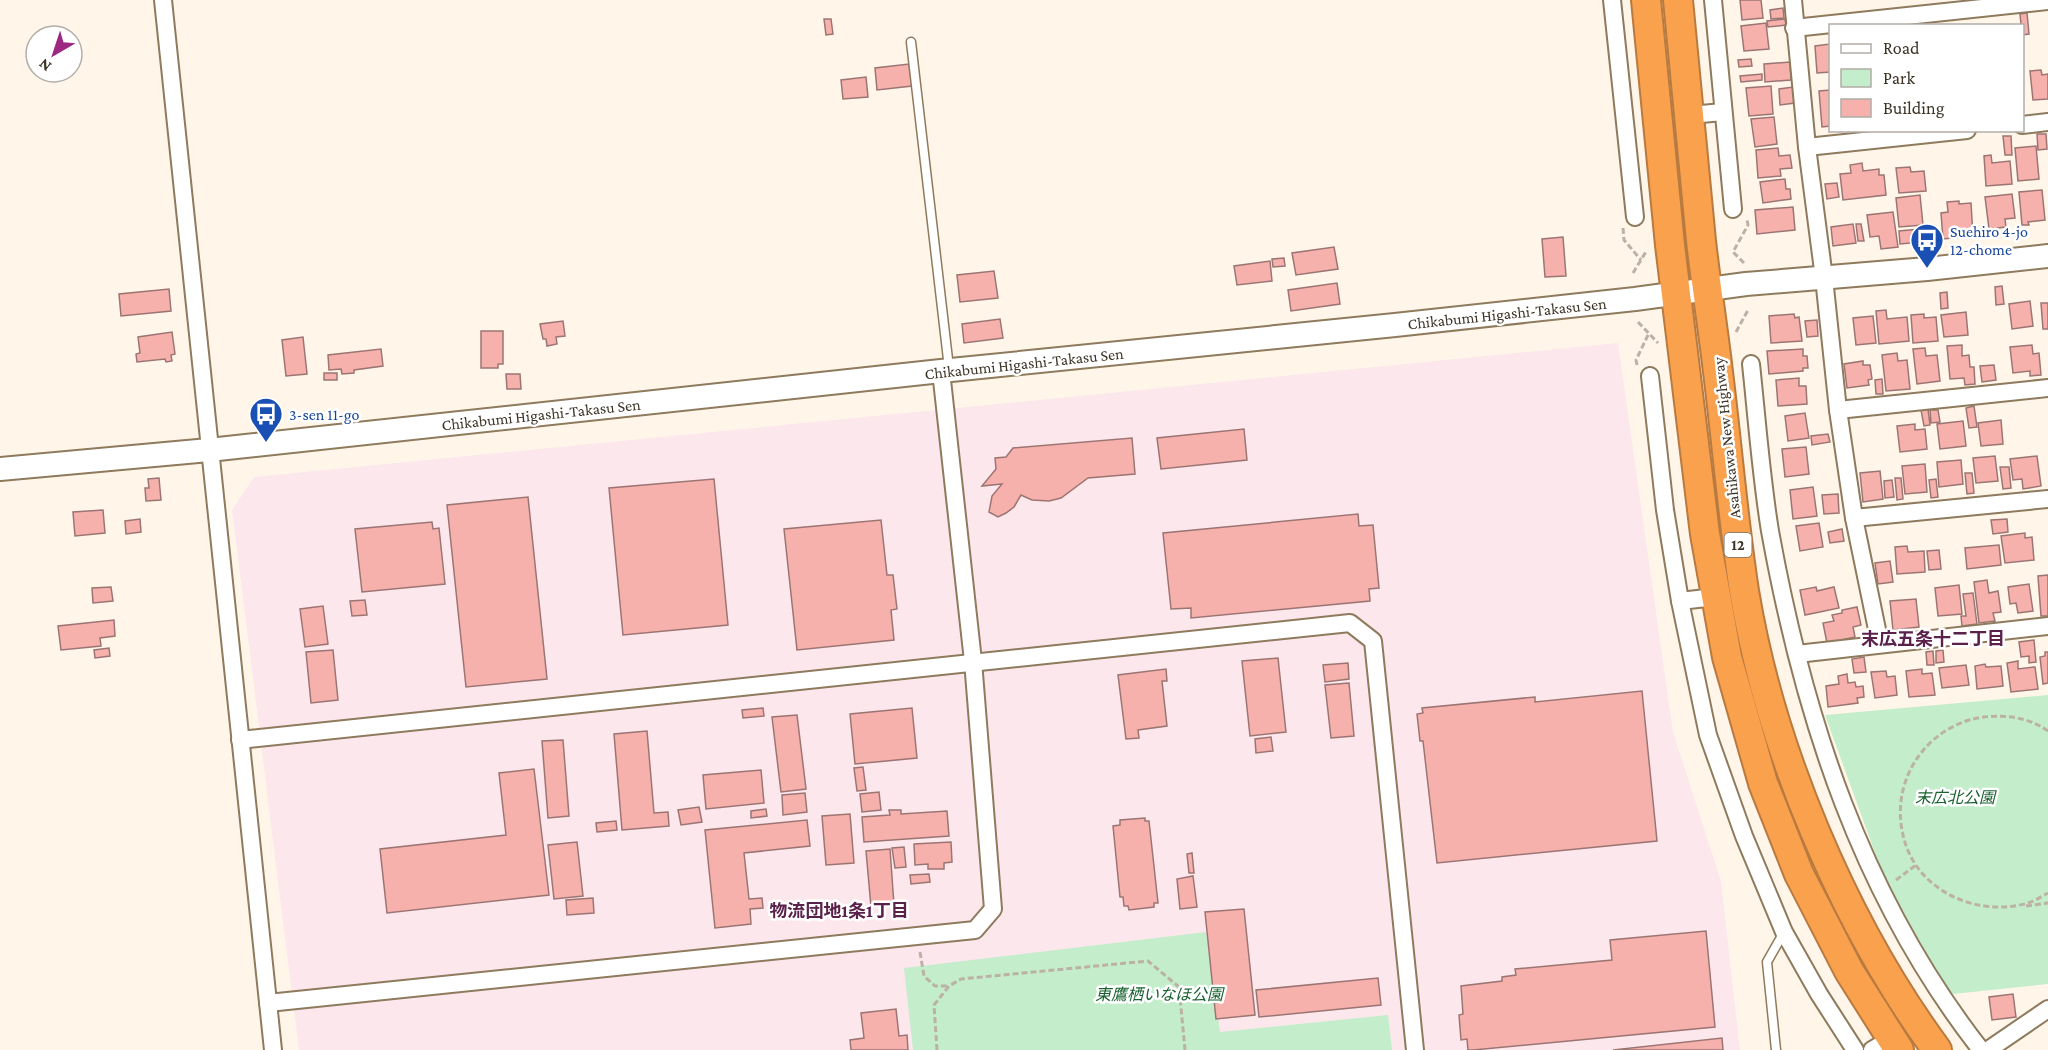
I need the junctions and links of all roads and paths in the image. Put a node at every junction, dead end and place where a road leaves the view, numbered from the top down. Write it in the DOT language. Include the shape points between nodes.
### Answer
graph roads {
  1 [pos="163,0"];
  2 [pos="1612,0"];
  3 [pos="1646,0"];
  4 [pos="1678,0"];
  5 [pos="1713,0"];
  6 [pos="1792,0"];
  7 [pos="2048,1"];
  8 [pos="1829,24"];
  9 [pos="1832,24"];
  10 [pos="1794,28"];
  11 [pos="911,42"];
  12 [pos="1724,112"];
  13 [pos="1690,114"];
  14 [pos="2048,122"];
  15 [pos="2024,125"];
  16 [pos="1948,132"];
  17 [pos="1659,138"];
  18 [pos="1628,141"];
  19 [pos="1807,147"];
  20 [pos="1733,209"];
  21 [pos="1635,218"];
  22 [pos="1748,225"];
  23 [pos="1650,246"];
  24 [pos="1727,247"];
  25 [pos="1733,252"];
  26 [pos="2048,256"];
  27 [pos="1744,263"];
  28 [pos="1633,273"];
  29 [pos="1824,278"];
  30 [pos="1707,290"];
  31 [pos="1677,294"];
  32 [pos="1748,310"];
  33 [pos="1638,322"];
  34 [pos="1733,338"];
  35 [pos="1658,343"];
  36 [pos="1751,364"];
  37 [pos="945,371"];
  38 [pos="1650,376"];
  39 [pos="2048,387"];
  40 [pos="1838,410"];
  41 [pos="1758,436"];
  42 [pos="1726,438"];
  43 [pos="209,450"];
  44 [pos="0,469"];
  45 [pos="2048,499"];
  46 [pos="1854,518"];
  47 [pos="1715,597"];
  48 [pos="1680,601"];
  49 [pos="2048,626"];
  50 [pos="1880,644"];
  51 [pos="1797,654"];
  52 [pos="973,661"];
  53 [pos="2048,731"];
  54 [pos="240,740"];
  55 [pos="1916,865"];
  56 [pos="1881,892"];
  57 [pos="2048,893"];
  58 [pos="2048,903"];
  59 [pos="1998,909"];
  60 [pos="1785,932"];
  61 [pos="918,936"];
  62 [pos="949,986"];
  63 [pos="268,1003"];
  64 [pos="2048,1009"];
  65 [pos="1888,1046"];
  66 [pos="273,1050"];
  67 [pos="937,1050"];
  68 [pos="1185,1050"];
  69 [pos="1415,1050"];
  70 [pos="1776,1050"];
  71 [pos="1855,1050"];
  72 [pos="1937,1050"];
  73 [pos="1981,1050"];
  74 [pos="1988,1050"];
  1 -- 43 [label="street"];
  2 -- 18 [label="street"];
  3 -- 17 [label="highway, Asahikawa New Highway / 12"];
  4 -- 13 [label="highway, Asahikawa New Highway / 12"];
  5 -- 12 [label="street"];
  6 -- 10 [label="street"];
  7 -- 9 [label="street"];
  8 -- 10 [label="street"];
  10 -- 19 [label="street"];
  11 -- 37 [label="lane"];
  12 -- 13 [label="street"];
  12 -- 20 [label="street"];
  13 -- 30 [label="highway, Asahikawa New Highway / 12"];
  14 -- 15 [label="street"];
  16 -- 19 [label="street"];
  17 -- 18 [label="street"];
  17 -- 31 [label="highway, Asahikawa New Highway / 12"];
  18 -- 21 [label="street"];
  19 -- 29 [label="street"];
  22 -- 25 [label="path"];
  23 -- 28 [label="path"];
  24 -- 25 [label="path"];
  25 -- 27 [label="path"];
  26 -- 29 [label="street, Chikabumi Higashi-Takasu Sen"];
  29 -- 30 [label="street, Chikabumi Higashi-Takasu Sen"];
  29 -- 40 [label="street"];
  30 -- 31 [label="street, Chikabumi Higashi-Takasu Sen"];
  30 -- 42 [label="highway, Asahikawa New Highway / 12"];
  31 -- 37 [label="street, Chikabumi Higashi-Takasu Sen"];
  31 -- 47 [label="highway, Asahikawa New Highway / 12"];
  32 -- 34 [label="path"];
  33 -- 35 [label="path"];
  36 -- 41 [label="street"];
  37 -- 43 [label="street, Chikabumi Higashi-Takasu Sen"];
  37 -- 52 [label="street"];
  38 -- 48 [label="street"];
  39 -- 40 [label="street"];
  40 -- 46 [label="street"];
  41 -- 42 [label="street"];
  41 -- 51 [label="street" via="1770,530"];
  42 -- 72 [label="highway, Asahikawa New Highway / 12" via="1745,593 1767,694 1784,746 1851,910 1880,964"];
  43 -- 44 [label="street, Chikabumi Higashi-Takasu Sen"];
  43 -- 54 [label="street"];
  45 -- 46 [label="street"];
  46 -- 50 [label="street"];
  47 -- 48 [label="street"];
  47 -- 65 [label="highway, Asahikawa New Highway / 12" via="1727,657 1763,783 1799,874"];
  48 -- 60 [label="street" via="1712,746 1744,837"];
  49 -- 50 [label="street"];
  50 -- 51 [label="street"];
  51 -- 56 [label="street" via="1830,771"];
  52 -- 54 [label="street"];
  52 -- 61 [label="street" via="993,909 975,930"];
  52 -- 69 [label="street" via="1350,623 1373,641"];
  53 -- 55 [label="path" via="2016,717 1983,716 1952,726 1926,745 1908,772 1900,803 1903,835"];
  54 -- 63 [label="street"];
  55 -- 56 [label="path"];
  55 -- 59 [label="path" via="1937,888 1966,904"];
  56 -- 73 [label="street" via="1926,974"];
  57 -- 59 [label="path" via="2030,903"];
  58 -- 59 [label="path"];
  60 -- 70 [label="lane" via="1767,962"];
  60 -- 71 [label="street"];
  61 -- 62 [label="path" via="924,976 935,986"];
  61 -- 63 [label="street"];
  62 -- 67 [label="path" via="934,1005"];
  62 -- 68 [label="path" via="961,979 1148,961 1179,987"];
  63 -- 66 [label="street"];
  64 -- 74 [label="street"];
}
